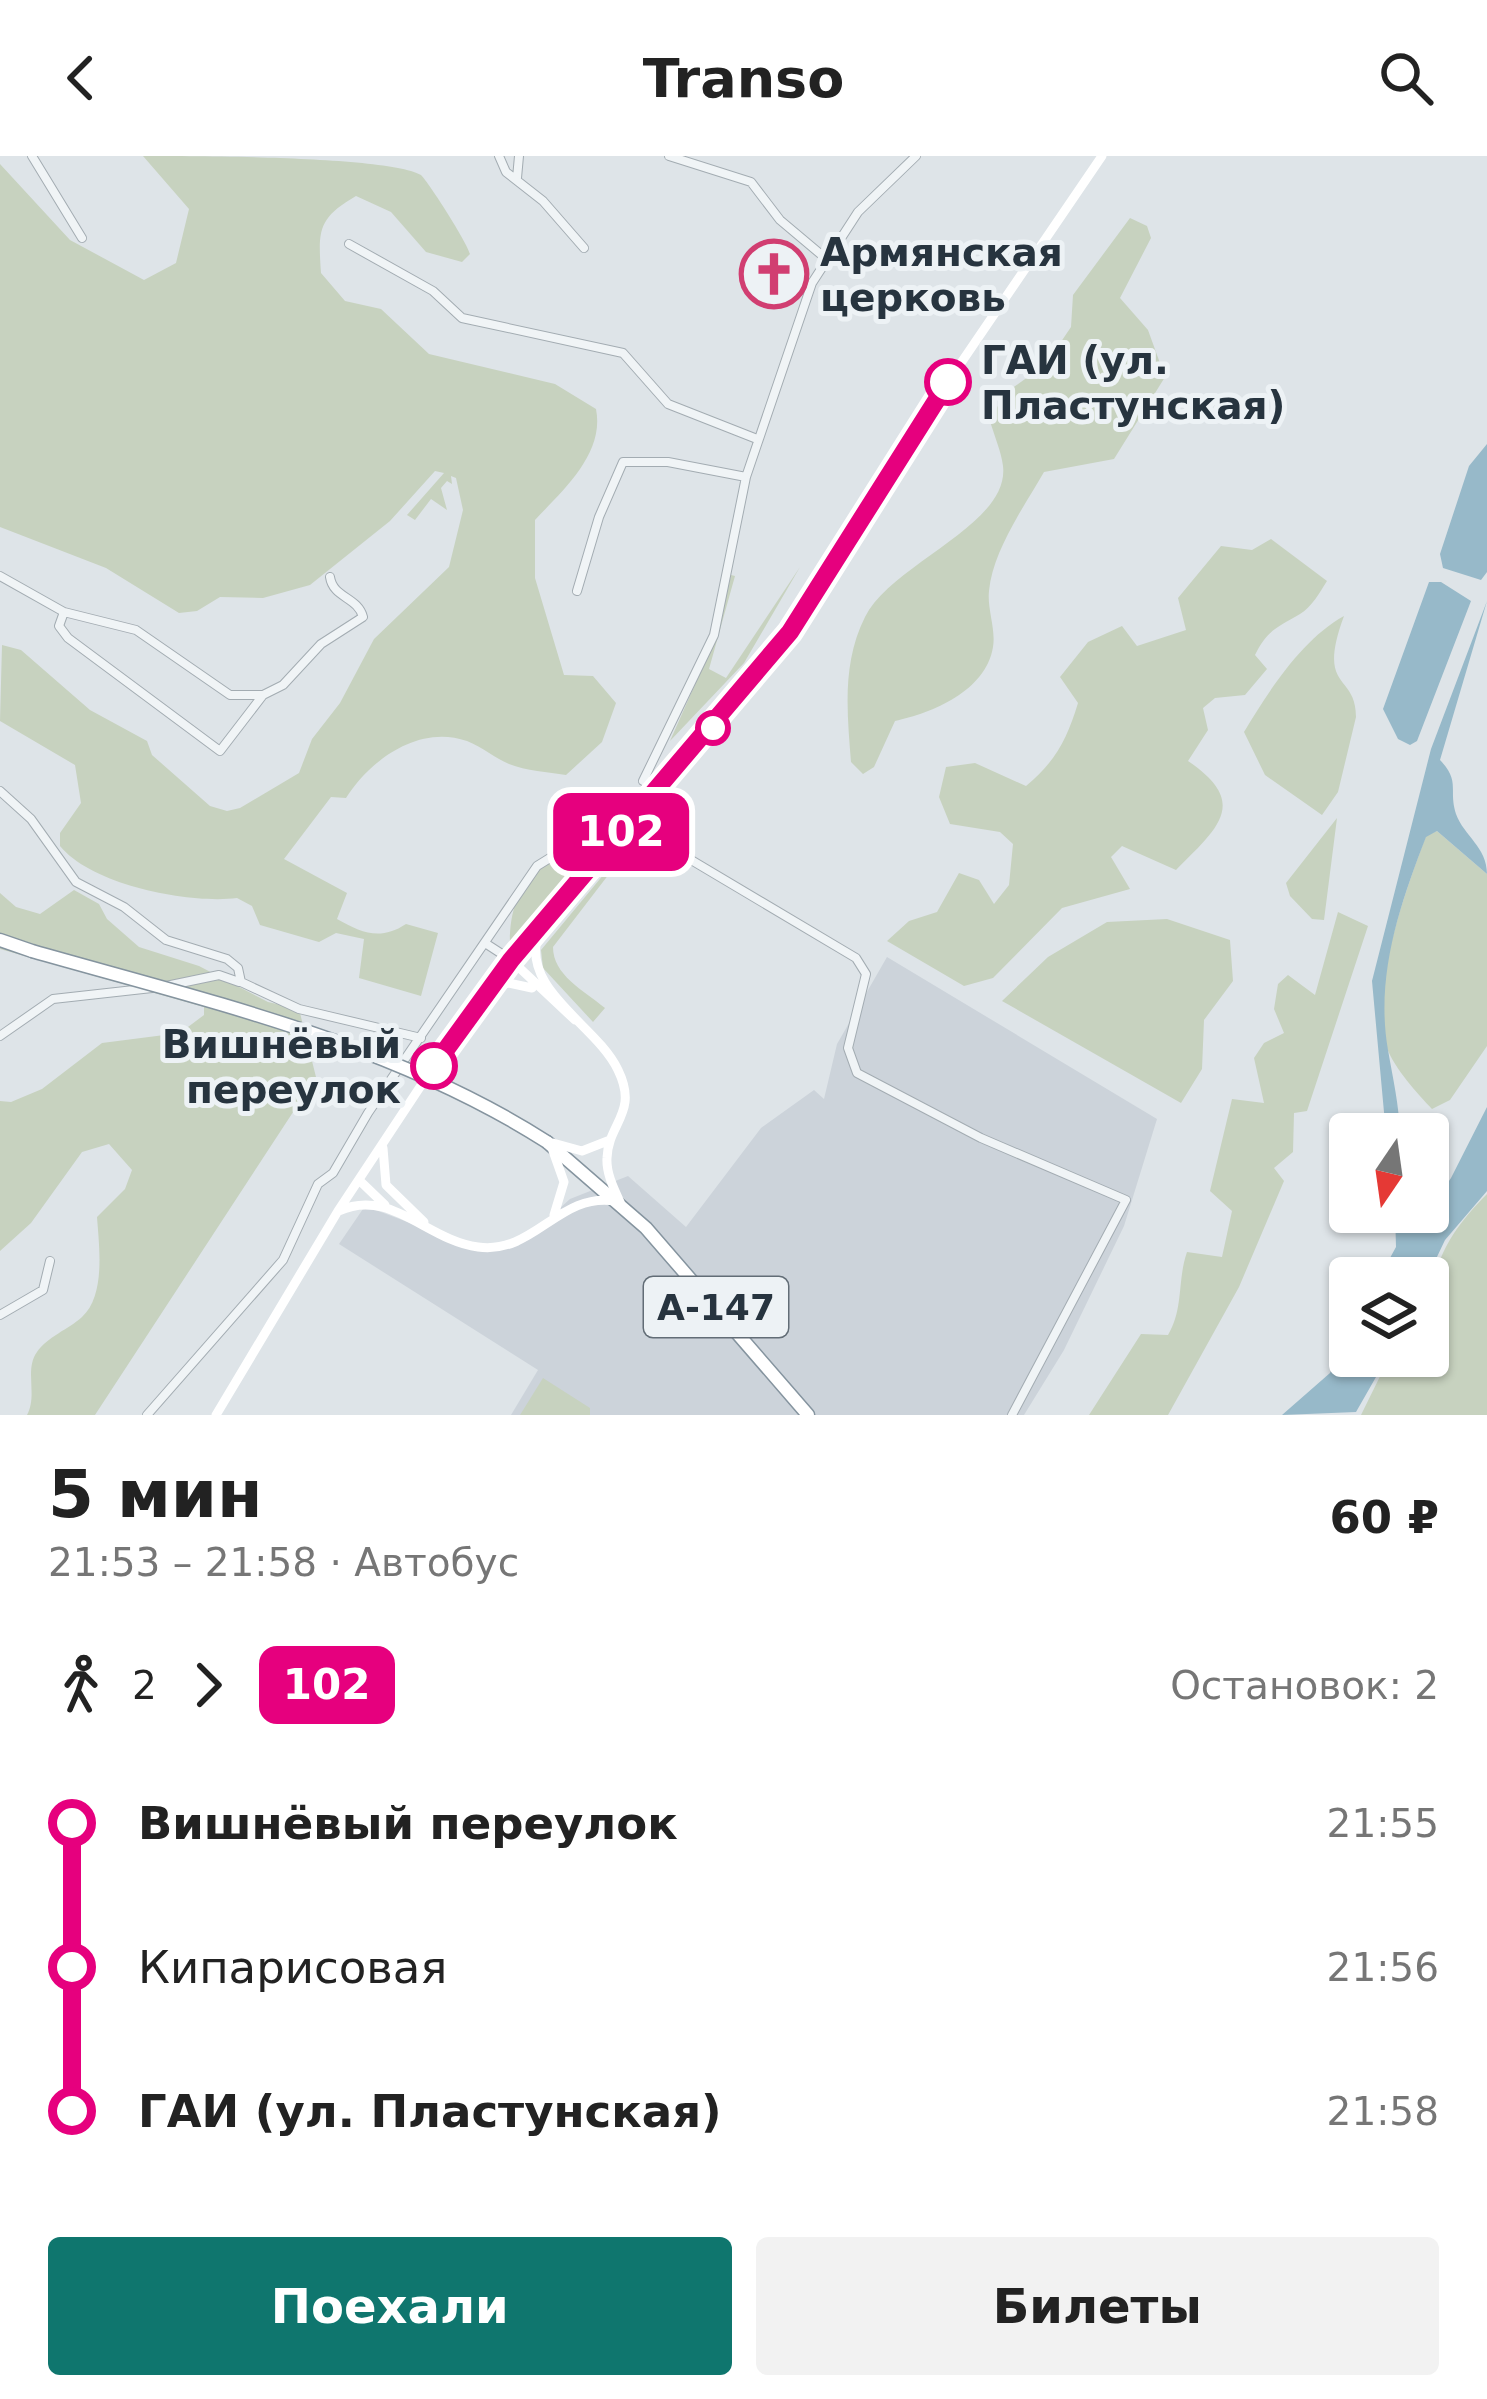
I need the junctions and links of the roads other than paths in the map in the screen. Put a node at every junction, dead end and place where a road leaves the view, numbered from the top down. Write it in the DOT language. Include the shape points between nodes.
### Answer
graph roads {
  1 [pos="32,156"];
  2 [pos="499,156"];
  3 [pos="520,156"];
  4 [pos="669,156"];
  5 [pos="916,156"];
  6 [pos="1102,156"];
  7 [pos="516,179"];
  8 [pos="82,238"];
  9 [pos="349,244"];
  10 [pos="584,248"];
  11 [pos="824,257"];
  12 [pos="757,439"];
  13 [pos="746,477"];
  14 [pos="0,576"];
  15 [pos="330,577"];
  16 [pos="577,591"];
  17 [pos="64,612"];
  18 [pos="263,695"];
  19 [pos="643,781"];
  20 [pos="0,791"];
  21 [pos="629,823"];
  22 [pos="603,825"];
  23 [pos="541,926"];
  24 [pos="0,940"];
  25 [pos="485,943"];
  26 [pos="511,960"];
  27 [pos="241,982"];
  28 [pos="541,986"];
  29 [pos="487,992"];
  30 [pos="0,1036"];
  31 [pos="421,1038"];
  32 [pos="614,1136"];
  33 [pos="548,1142"];
  34 [pos="383,1143"];
  35 [pos="359,1180"];
  36 [pos="391,1202"];
  37 [pos="620,1202"];
  38 [pos="338,1211"];
  39 [pos="553,1217"];
  40 [pos="50,1261"];
  41 [pos="0,1315"];
  42 [pos="147,1415"];
  43 [pos="216,1415"];
  44 [pos="808,1415"];
  45 [pos="1012,1415"];
  1 -- 8 [label="street"];
  2 -- 7 [label="street"];
  3 -- 7 [label="street"];
  4 -- 11 [label="street" via="751,182"];
  5 -- 11 [label="street"];
  6 -- 21 [label="main road" via="790,632"];
  7 -- 10 [label="street"];
  9 -- 12 [label="street" via="433,291 462,319 623,353 668,404"];
  11 -- 12 [label="street"];
  12 -- 13 [label="street"];
  13 -- 16 [label="street" via="623,462"];
  13 -- 19 [label="street" via="714,635"];
  14 -- 17 [label="street"];
  15 -- 18 [label="street" via="363,617"];
  17 -- 18 [label="street" via="136,630 221,693"];
  17 -- 18 [label="street" via="59,626 68,638 220,751"];
  20 -- 27 [label="street" via="76,882 166,940 227,958"];
  21 -- 23 [label="main road"];
  21 -- 45 [label="street" via="856,958 866,974 848,1048 857,1073 1126,1200"];
  22 -- 25 [label="street" via="537,866"];
  23 -- 26 [label="main road"];
  23 -- 28 [label="main road" via="534,952"];
  24 -- 33 [label="highway, А-147, bridge" via="391,1063 474,1098"];
  25 -- 26 [label="street"];
  25 -- 31 [label="street"];
  26 -- 28 [label="main road"];
  26 -- 29 [label="main road"];
  27 -- 30 [label="street" via="219,975 53,999"];
  27 -- 31 [label="street" via="299,1010"];
  28 -- 29 [label="main road" via="508,983"];
  28 -- 32 [label="main road" via="617,1066 625,1114"];
  29 -- 34 [label="main road"];
  31 -- 42 [label="street" via="333,1174 318,1184 283,1260"];
  32 -- 33 [label="main road" via="594,1150"];
  32 -- 37 [label="main road" via="607,1161"];
  33 -- 37 [label="highway, А-147"];
  33 -- 39 [label="main road" via="564,1182"];
  34 -- 35 [label="main road"];
  34 -- 36 [label="main road"];
  35 -- 36 [label="main road"];
  35 -- 38 [label="main road"];
  36 -- 38 [label="main road"];
  36 -- 39 [label="main road" via="459,1243 495,1248 526,1239"];
  37 -- 39 [label="main road" via="589,1200"];
  37 -- 44 [label="highway, А-147"];
  38 -- 43 [label="main road"];
  40 -- 41 [label="street" via="43,1290"];
}
